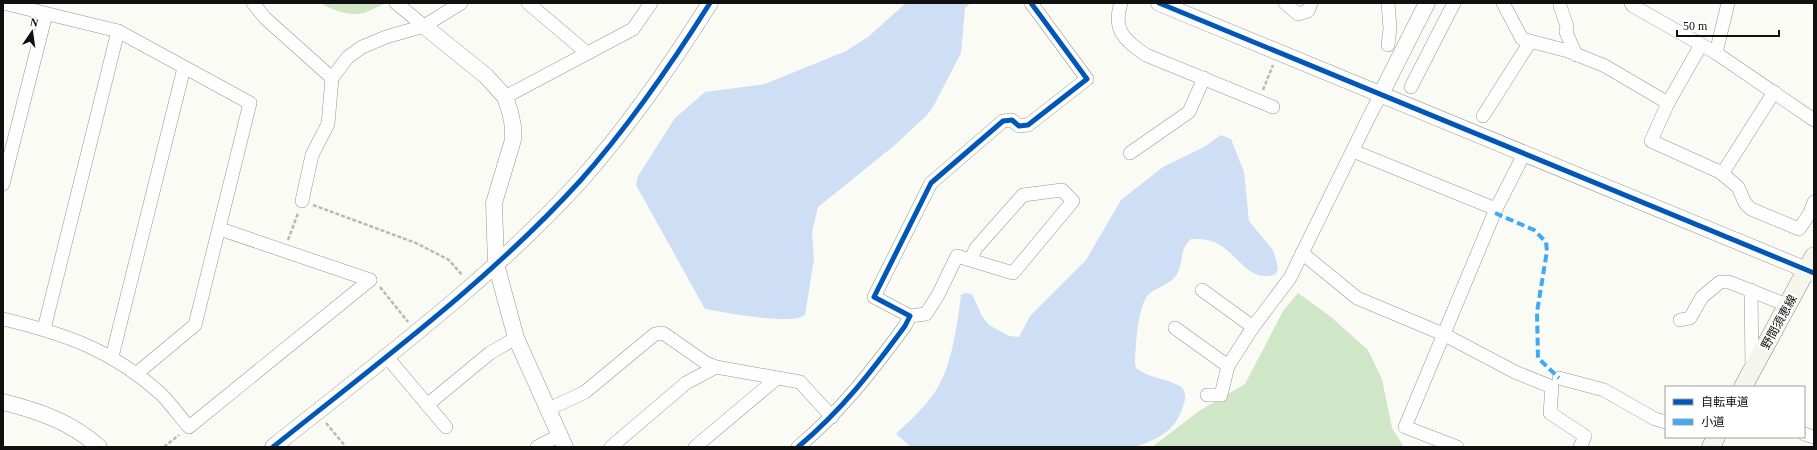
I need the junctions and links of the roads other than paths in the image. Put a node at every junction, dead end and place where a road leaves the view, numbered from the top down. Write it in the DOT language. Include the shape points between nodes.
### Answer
graph roads {
  1 [pos="3,3"];
  2 [pos="253,3"];
  3 [pos="396,3"];
  4 [pos="461,3"];
  5 [pos="528,3"];
  6 [pos="651,3"];
  7 [pos="710,3"];
  8 [pos="1031,3"];
  9 [pos="1121,3"];
  10 [pos="1159,3"];
  11 [pos="1285,3"];
  12 [pos="1311,3"];
  13 [pos="1388,3"];
  14 [pos="1428,3"];
  15 [pos="1454,3"];
  16 [pos="1502,3"];
  17 [pos="1631,3"];
  18 [pos="1728,3"];
  19 [pos="1560,6"];
  20 [pos="46,14"];
  21 [pos="424,26"];
  22 [pos="118,31"];
  23 [pos="1530,42"];
  24 [pos="1388,45"];
  25 [pos="1701,45"];
  26 [pos="587,53"];
  27 [pos="1716,53"];
  28 [pos="1576,55"];
  29 [pos="184,68"];
  30 [pos="332,78"];
  31 [pos="1204,78"];
  32 [pos="1411,87"];
  33 [pos="1774,92"];
  34 [pos="1382,94"];
  35 [pos="505,97"];
  36 [pos="1668,104"];
  37 [pos="1273,107"];
  38 [pos="1483,116"];
  39 [pos="1814,120"];
  40 [pos="1353,151"];
  41 [pos="1130,153"];
  42 [pos="1524,154"];
  43 [pos="1722,174"];
  44 [pos="3,184"];
  45 [pos="302,201"];
  46 [pos="1814,202"];
  47 [pos="1496,209"];
  48 [pos="220,229"];
  49 [pos="1302,252"];
  50 [pos="971,259"];
  51 [pos="496,264"];
  52 [pos="1812,266"];
  53 [pos="1202,290"];
  54 [pos="1751,290"];
  55 [pos="1787,305"];
  56 [pos="910,316"];
  57 [pos="3,319"];
  58 [pos="1680,320"];
  59 [pos="1253,327"];
  60 [pos="1175,328"];
  61 [pos="44,329"];
  62 [pos="1443,334"];
  63 [pos="516,338"];
  64 [pos="112,357"];
  65 [pos="387,357"];
  66 [pos="1228,366"];
  67 [pos="716,367"];
  68 [pos="1752,370"];
  69 [pos="136,374"];
  70 [pos="1559,378"];
  71 [pos="776,379"];
  72 [pos="1744,386"];
  73 [pos="1207,395"];
  74 [pos="3,402"];
  75 [pos="427,405"];
  76 [pos="549,409"];
  77 [pos="832,417"];
  78 [pos="1665,422"];
  79 [pos="446,427"];
  80 [pos="563,441"];
  81 [pos="99,447"];
  82 [pos="273,447"];
  83 [pos="537,447"];
  84 [pos="611,447"];
  85 [pos="695,447"];
  86 [pos="798,447"];
  87 [pos="1457,447"];
  88 [pos="1580,447"];
  1 -- 20 [label="street"];
  2 -- 30 [label="street" via="265,18"];
  3 -- 21 [label="street"];
  4 -- 21 [label="street"];
  5 -- 26 [label="street"];
  6 -- 26 [label="street" via="633,29"];
  7 -- 51 [label="street" via="656,85 614,140 554,208"];
  8 -- 56 [label="street" via="1087,79 1028,125 1019,126 1012,120 1003,121 931,183 874,297"];
  9 -- 31 [label="street" via="1117,22 1122,34 1132,46 1146,55"];
  10 -- 34 [label="street"];
  11 -- 12 [label="street" via="1298,14 1308,11"];
  13 -- 24 [label="street"];
  14 -- 34 [label="street"];
  15 -- 32 [label="street"];
  16 -- 23 [label="street" via="1522,38"];
  17 -- 25 [label="street"];
  18 -- 27 [label="street"];
  19 -- 28 [label="street" via="1567,26 1566,32"];
  20 -- 22 [label="street"];
  20 -- 44 [label="street"];
  21 -- 30 [label="street" via="362,47 348,57"];
  21 -- 35 [label="street" via="486,76"];
  22 -- 29 [label="street"];
  22 -- 61 [label="street"];
  23 -- 28 [label="street"];
  23 -- 38 [label="street"];
  25 -- 27 [label="street"];
  25 -- 36 [label="street"];
  26 -- 35 [label="street"];
  27 -- 33 [label="street"];
  28 -- 36 [label="street" via="1605,66"];
  29 -- 48 [label="street" via="250,103"];
  29 -- 64 [label="street"];
  30 -- 45 [label="street" via="328,124 312,155"];
  31 -- 37 [label="street"];
  31 -- 41 [label="street" via="1190,112"];
  33 -- 39 [label="street"];
  33 -- 43 [label="street"];
  34 -- 40 [label="street"];
  34 -- 42 [label="street"];
  35 -- 51 [label="street" via="513,133 509,156 494,204"];
  36 -- 43 [label="street" via="1651,141"];
  40 -- 47 [label="street"];
  40 -- 49 [label="street"];
  42 -- 47 [label="street"];
  42 -- 52 [label="street"];
  43 -- 46 [label="street" via="1738,187 1745,203 1751,209 1799,229"];
  47 -- 62 [label="street"];
  48 -- 69 [label="street" via="195,325"];
  48 -- 69 [label="street" via="370,280 189,427 162,395"];
  49 -- 59 [label="street" via="1290,278"];
  49 -- 62 [label="street" via="1357,298"];
  50 -- 50 [label="street" via="1013,272 1073,201 1062,190 1023,195 976,248"];
  50 -- 56 [label="street" via="957,256 926,314"];
  51 -- 63 [label="street"];
  51 -- 65 [label="street"];
  52 -- 55 [label="main road, 野間須恵線"];
  53 -- 59 [label="street"];
  54 -- 55 [label="street"];
  54 -- 58 [label="street" via="1730,282 1720,282 1702,297 1690,318"];
  54 -- 68 [label="street"];
  55 -- 68 [label="main road, 野間須恵線"];
  56 -- 77 [label="street" via="860,387"];
  57 -- 61 [label="street"];
  59 -- 66 [label="street"];
  60 -- 66 [label="street"];
  61 -- 64 [label="street" via="77,340"];
  62 -- 87 [label="street" via="1405,427"];
  62 -- 88 [label="street" via="1515,372 1552,387 1550,412 1585,436"];
  63 -- 75 [label="street" via="490,354"];
  63 -- 76 [label="street"];
  64 -- 69 [label="street"];
  65 -- 75 [label="street"];
  65 -- 82 [label="street"];
  66 -- 73 [label="street" via="1221,395"];
  67 -- 71 [label="street"];
  67 -- 76 [label="street" via="706,363 663,333 655,334 585,392"];
  67 -- 84 [label="street" via="686,383"];
  68 -- 72 [label="main road, 野間須恵線"];
  70 -- 78 [label="street" via="1604,390 1655,419"];
  71 -- 77 [label="street" via="800,382"];
  71 -- 85 [label="street"];
  74 -- 81 [label="street" via="58,418"];
  75 -- 79 [label="street"];
  76 -- 80 [label="street"];
  77 -- 86 [label="street"];
  80 -- 83 [label="street"];
}
